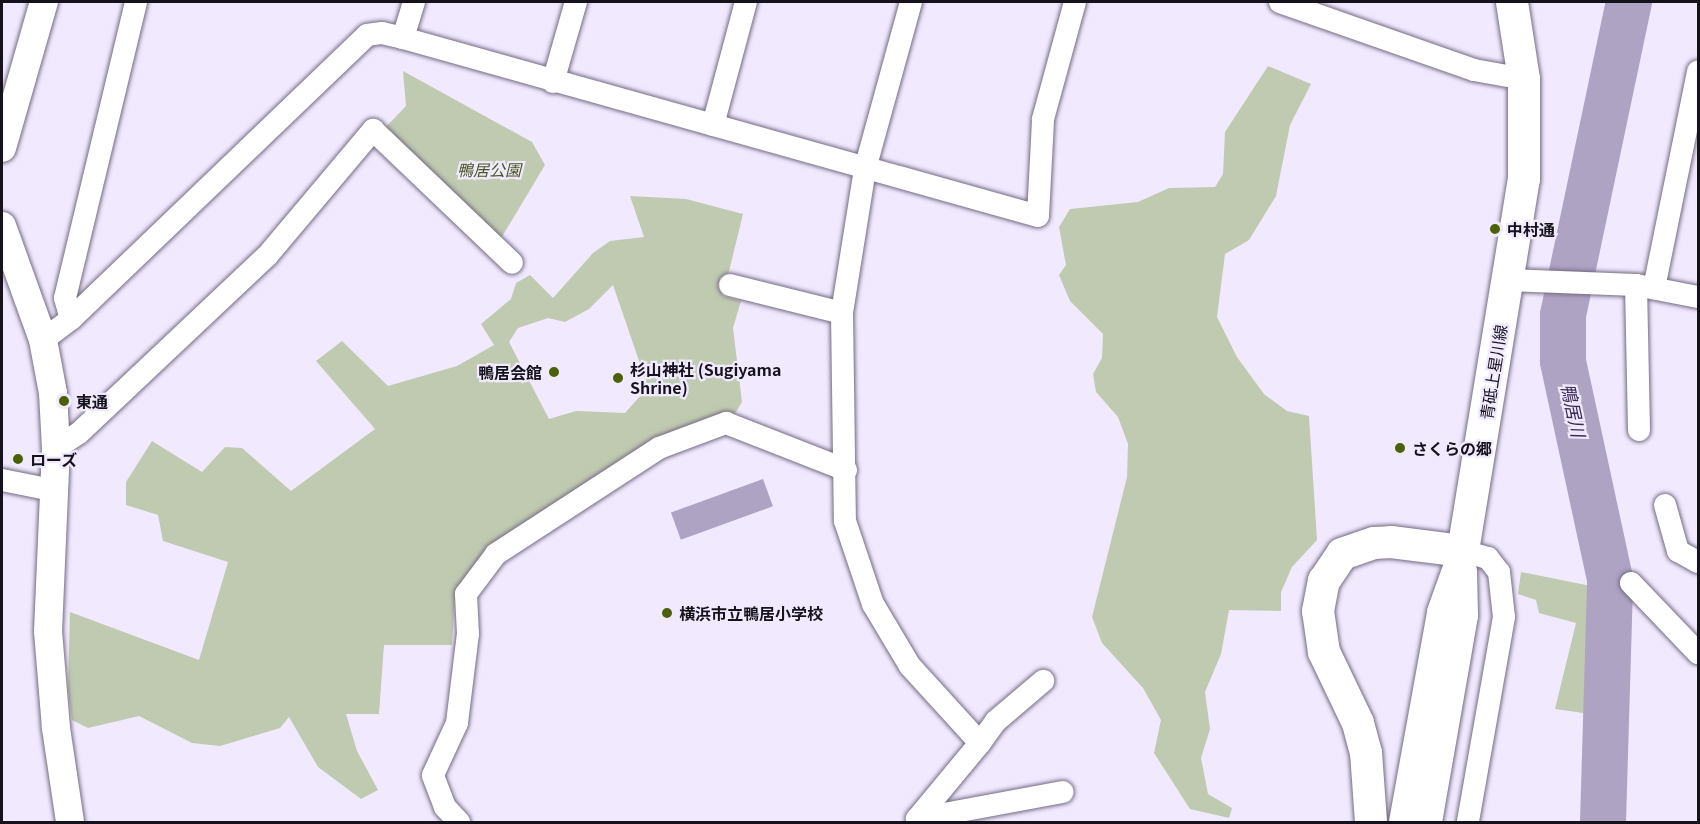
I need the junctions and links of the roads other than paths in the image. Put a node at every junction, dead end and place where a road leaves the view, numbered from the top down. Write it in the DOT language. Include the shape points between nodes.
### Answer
graph roads {
  1 [pos="44,2"];
  2 [pos="136,2"];
  3 [pos="414,2"];
  4 [pos="576,2"];
  5 [pos="746,2"];
  6 [pos="911,2"];
  7 [pos="1076,2"];
  8 [pos="1280,2"];
  9 [pos="1512,2"];
  10 [pos="403,38"];
  11 [pos="1698,71"];
  12 [pos="1524,79"];
  13 [pos="553,82"];
  14 [pos="712,125"];
  15 [pos="2,148"];
  16 [pos="865,169"];
  17 [pos="2,226"];
  18 [pos="512,263"];
  19 [pos="1508,280"];
  20 [pos="730,285"];
  21 [pos="1645,286"];
  22 [pos="1698,297"];
  23 [pos="842,313"];
  24 [pos="71,319"];
  25 [pos="43,340"];
  26 [pos="1639,430"];
  27 [pos="56,448"];
  28 [pos="846,470"];
  29 [pos="2,480"];
  30 [pos="52,490"];
  31 [pos="1665,505"];
  32 [pos="1463,551"];
  33 [pos="1698,562"];
  34 [pos="1631,584"];
  35 [pos="1698,653"];
  36 [pos="1043,681"];
  37 [pos="980,743"];
  38 [pos="1063,792"];
  39 [pos="70,822"];
  40 [pos="459,822"];
  41 [pos="1371,822"];
  42 [pos="1403,822"];
  43 [pos="1428,822"];
  44 [pos="1468,822"];
  1 -- 15 [label="street"];
  2 -- 24 [label="street" via="65,298"];
  3 -- 10 [label="street"];
  4 -- 13 [label="street"];
  5 -- 14 [label="street"];
  6 -- 16 [label="street"];
  7 -- 16 [label="street" via="1043,119 1038,216"];
  8 -- 12 [label="street" via="1474,70"];
  9 -- 12 [label="main road, 青砥上星川線"];
  10 -- 13 [label="street"];
  10 -- 24 [label="street" via="368,34"];
  11 -- 21 [label="street"];
  12 -- 19 [label="main road, 青砥上星川線" via="1524,180"];
  13 -- 14 [label="street"];
  14 -- 16 [label="street"];
  16 -- 23 [label="street"];
  17 -- 25 [label="street"];
  18 -- 27 [label="street" via="373,130 267,256 79,433"];
  19 -- 21 [label="street"];
  19 -- 32 [label="main road, 青砥上星川線"];
  20 -- 23 [label="street"];
  21 -- 22 [label="street"];
  21 -- 26 [label="street"];
  23 -- 28 [label="street"];
  24 -- 25 [label="street"];
  25 -- 27 [label="street" via="54,393"];
  27 -- 30 [label="street"];
  28 -- 37 [label="street" via="844,521 873,604 910,666"];
  28 -- 40 [label="street" via="726,423 659,448 496,554 466,594 468,634 457,723 433,775 445,807"];
  29 -- 30 [label="street"];
  30 -- 39 [label="street" via="49,662"];
  31 -- 33 [label="street" via="1678,551"];
  32 -- 41 [label="main road" via="1374,543 1342,554 1324,581 1318,611 1324,652 1358,723 1369,774"];
  32 -- 42 [label="street" via="1441,612"];
  32 -- 43 [label="street" via="1464,615"];
  32 -- 44 [label="street" via="1488,558 1499,572 1504,617"];
  34 -- 35 [label="street"];
  36 -- 37 [label="street" via="996,721"];
  37 -- 38 [label="street" via="917,819"];
}
